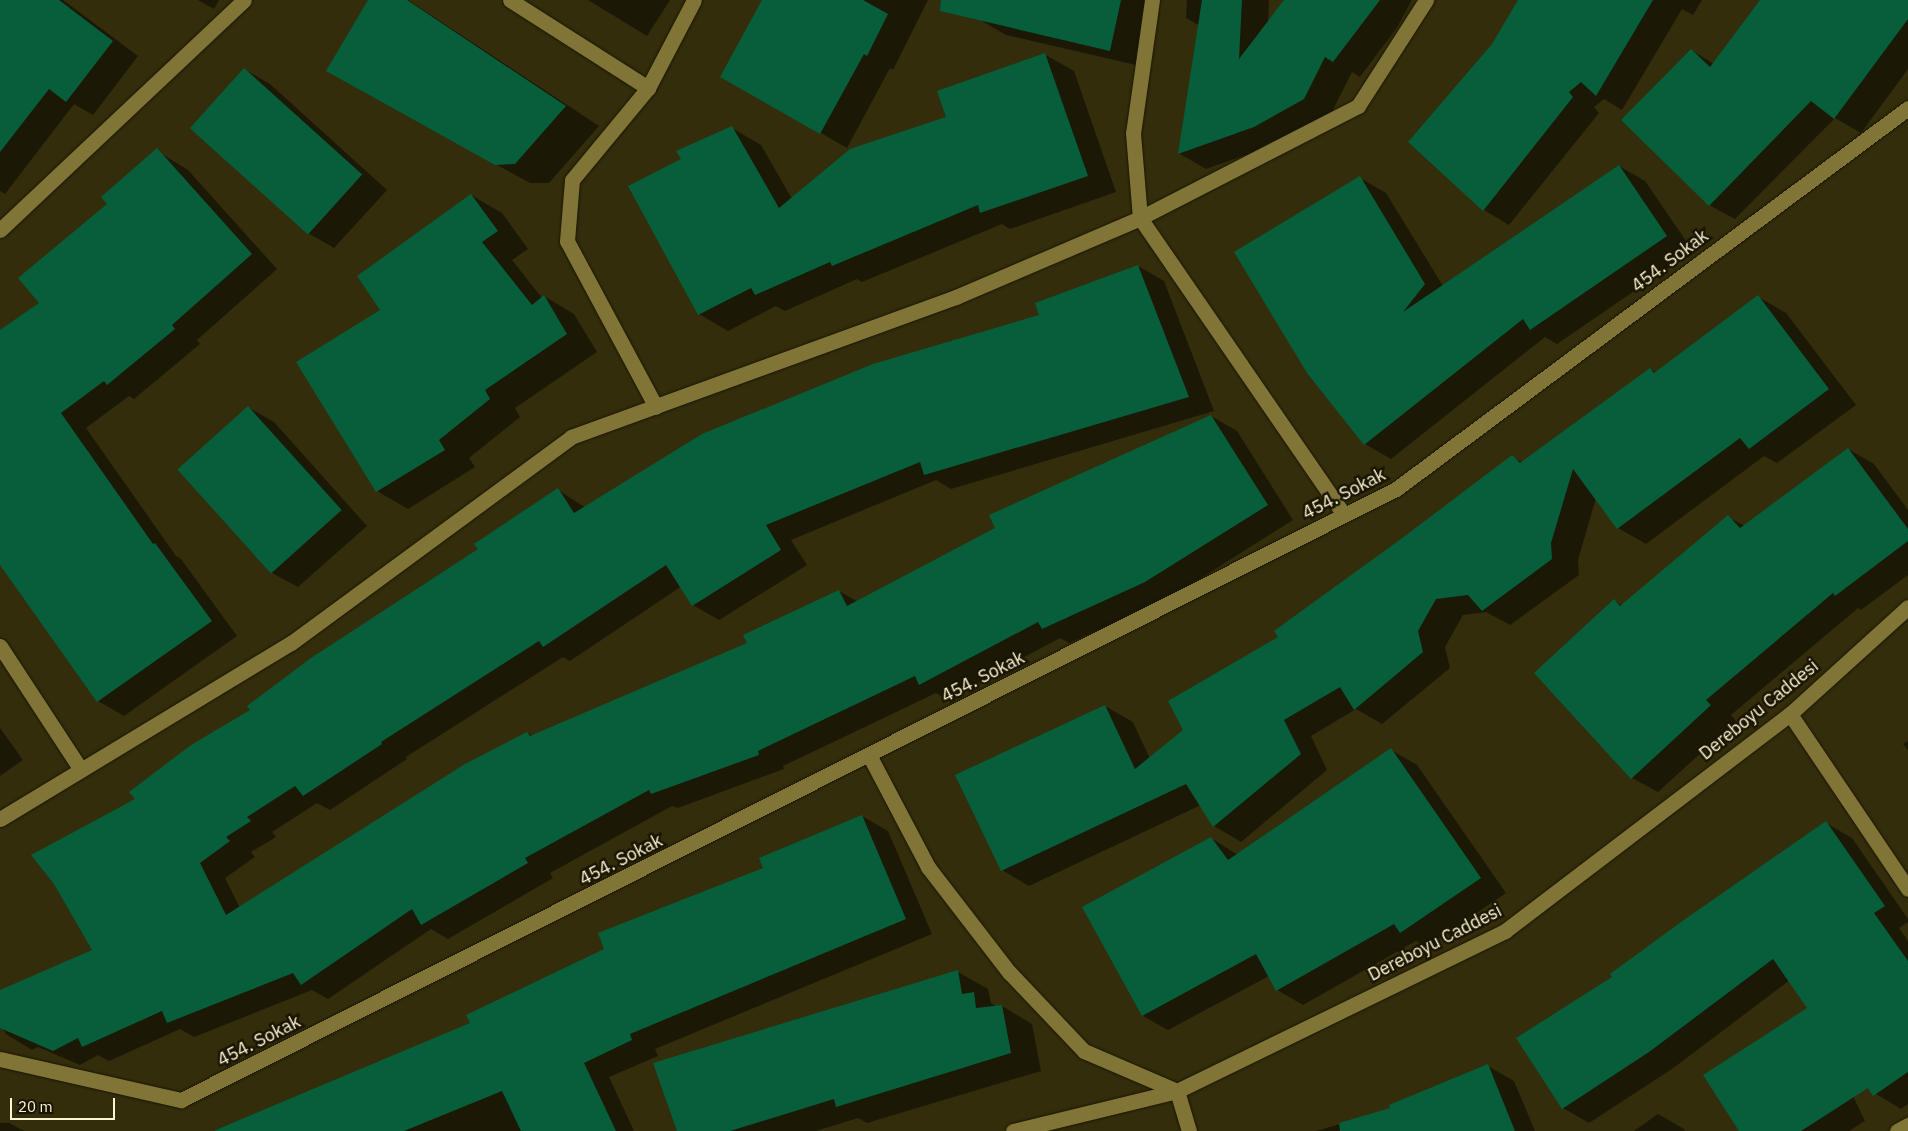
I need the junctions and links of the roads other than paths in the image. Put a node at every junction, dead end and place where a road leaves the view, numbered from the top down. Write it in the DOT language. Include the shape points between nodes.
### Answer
graph roads {
  1 [pos="244,0"];
  2 [pos="510,0"];
  3 [pos="694,0"];
  4 [pos="1152,0"];
  5 [pos="1426,0"];
  6 [pos="648,88"];
  7 [pos="1908,108"];
  8 [pos="1140,218"];
  9 [pos="0,230"];
  10 [pos="656,406"];
  11 [pos="1344,515"];
  12 [pos="1908,607"];
  13 [pos="0,646"];
  14 [pos="1790,714"];
  15 [pos="869,755"];
  16 [pos="81,770"];
  17 [pos="0,819"];
  18 [pos="1908,889"];
  19 [pos="0,1059"];
  20 [pos="1177,1091"];
  21 [pos="1908,1125"];
  22 [pos="1013,1131"];
  23 [pos="1189,1131"];
  24 [pos="1898,1131"];
  1 -- 9 [label="street"];
  2 -- 6 [label="street"];
  3 -- 6 [label="street"];
  4 -- 8 [label="street" via="1133,133"];
  5 -- 8 [label="street" via="1358,106"];
  6 -- 10 [label="street" via="572,180 567,241"];
  7 -- 11 [label="street, 454. Sokak" via="1396,490"];
  8 -- 10 [label="street" via="956,297"];
  8 -- 11 [label="street"];
  10 -- 16 [label="street" via="572,437 291,644"];
  11 -- 15 [label="street, 454. Sokak"];
  12 -- 14 [label="street, Dereboyu Caddesi"];
  13 -- 16 [label="street"];
  14 -- 18 [label="street"];
  14 -- 20 [label="street, Dereboyu Caddesi" via="1505,932"];
  15 -- 19 [label="street, 454. Sokak" via="181,1100"];
  15 -- 20 [label="street" via="928,867 1009,972 1084,1051"];
  16 -- 17 [label="street"];
  20 -- 22 [label="street, Dereboyu Caddesi"];
  20 -- 23 [label="street"];
  21 -- 24 [label="street"];
}
